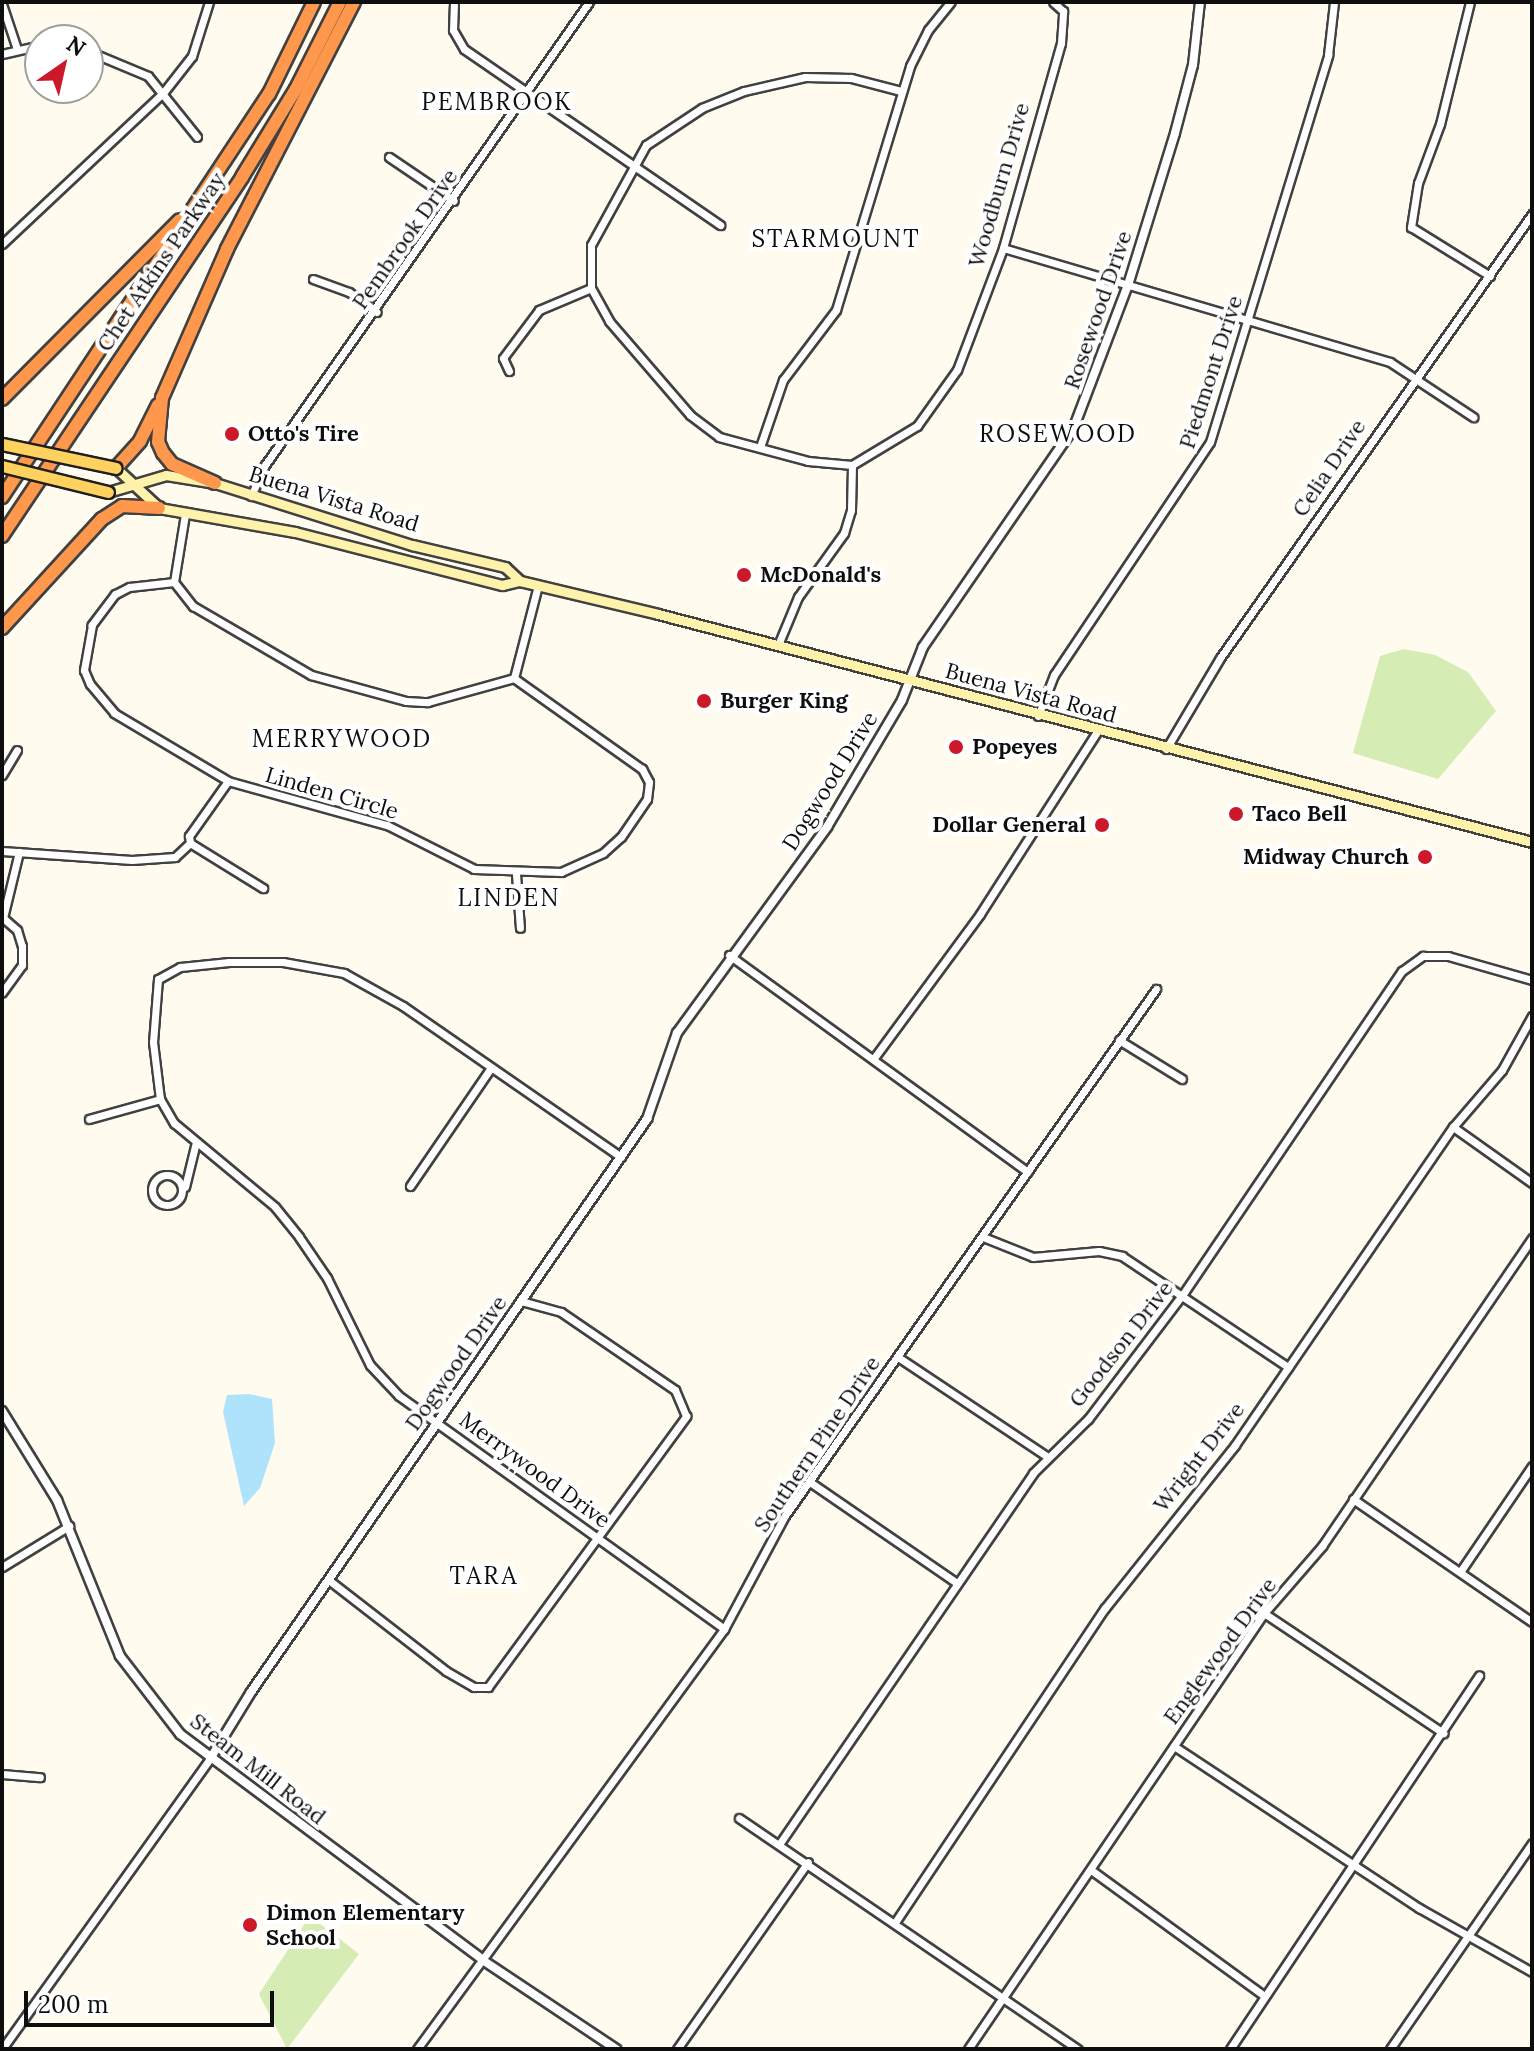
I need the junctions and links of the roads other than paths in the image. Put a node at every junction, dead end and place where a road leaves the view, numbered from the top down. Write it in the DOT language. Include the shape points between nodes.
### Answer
graph roads {
  1 [pos="209,2"];
  2 [pos="314,2"];
  3 [pos="340,2"];
  4 [pos="354,2"];
  5 [pos="454,2"];
  6 [pos="589,2"];
  7 [pos="951,2"];
  8 [pos="1053,2"];
  9 [pos="1200,2"];
  10 [pos="1334,2"];
  11 [pos="1470,2"];
  12 [pos="2,4"];
  13 [pos="24,48"];
  14 [pos="17,49"];
  15 [pos="2,54"];
  16 [pos="104,58"];
  17 [pos="901,91"];
  18 [pos="163,93"];
  19 [pos="526,94"];
  20 [pos="197,137"];
  21 [pos="389,157"];
  22 [pos="637,167"];
  23 [pos="204,194"];
  24 [pos="454,201"];
  25 [pos="1532,214"];
  26 [pos="720,225"];
  27 [pos="2,244"];
  28 [pos="1003,248"];
  29 [pos="1490,276"];
  30 [pos="313,279"];
  31 [pos="1128,285"];
  32 [pos="591,288"];
  33 [pos="377,312"];
  34 [pos="1248,319"];
  35 [pos="509,371"];
  36 [pos="1414,376"];
  37 [pos="162,398"];
  38 [pos="2,399"];
  39 [pos="1473,417"];
  40 [pos="2,444"];
  41 [pos="760,447"];
  42 [pos="852,465"];
  43 [pos="2,466"];
  44 [pos="116,468"];
  45 [pos="131,483"];
  46 [pos="215,483"];
  47 [pos="108,492"];
  48 [pos="251,496"];
  49 [pos="2,497"];
  50 [pos="159,508"];
  51 [pos="185,514"];
  52 [pos="2,536"];
  53 [pos="520,581"];
  54 [pos="174,582"];
  55 [pos="538,585"];
  56 [pos="2,628"];
  57 [pos="778,645"];
  58 [pos="514,678"];
  59 [pos="908,681"];
  60 [pos="1038,716"];
  61 [pos="1098,730"];
  62 [pos="1166,749"];
  63 [pos="17,750"];
  64 [pos="2,775"];
  65 [pos="228,781"];
  66 [pos="1532,842"];
  67 [pos="190,843"];
  68 [pos="2,851"];
  69 [pos="19,852"];
  70 [pos="516,874"];
  71 [pos="263,888"];
  72 [pos="2,918"];
  73 [pos="520,928"];
  74 [pos="729,955"];
  75 [pos="1532,980"];
  76 [pos="1156,989"];
  77 [pos="2,993"];
  78 [pos="1532,1016"];
  79 [pos="1119,1040"];
  80 [pos="874,1058"];
  81 [pos="490,1069"];
  82 [pos="1182,1079"];
  83 [pos="160,1099"];
  84 [pos="89,1119"];
  85 [pos="1453,1127"];
  86 [pos="196,1142"];
  87 [pos="621,1157"];
  88 [pos="1028,1172"];
  89 [pos="1532,1183"];
  90 [pos="410,1186"];
  91 [pos="185,1187"];
  92 [pos="983,1237"];
  93 [pos="1532,1238"];
  94 [pos="1183,1294"];
  95 [pos="521,1301"];
  96 [pos="898,1357"];
  97 [pos="1288,1367"];
  98 [pos="2,1411"];
  99 [pos="436,1421"];
  100 [pos="1048,1457"];
  101 [pos="1532,1466"];
  102 [pos="810,1482"];
  103 [pos="1353,1499"];
  104 [pos="69,1526"];
  105 [pos="599,1538"];
  106 [pos="2,1567"];
  107 [pos="1460,1572"];
  108 [pos="330,1581"];
  109 [pos="957,1583"];
  110 [pos="1264,1613"];
  111 [pos="1532,1622"];
  112 [pos="724,1629"];
  113 [pos="1479,1675"];
  114 [pos="1443,1733"];
  115 [pos="1174,1746"];
  116 [pos="210,1759"];
  117 [pos="2,1774"];
  118 [pos="40,1777"];
  119 [pos="739,1818"];
  120 [pos="780,1843"];
  121 [pos="1532,1843"];
  122 [pos="808,1862"];
  123 [pos="1354,1864"];
  124 [pos="1091,1870"];
  125 [pos="896,1921"];
  126 [pos="1467,1938"];
  127 [pos="484,1961"];
  128 [pos="1532,1972"];
  129 [pos="1263,1995"];
  130 [pos="1005,1998"];
  131 [pos="2,2049"];
  132 [pos="417,2049"];
  133 [pos="616,2049"];
  134 [pos="677,2049"];
  135 [pos="968,2049"];
  136 [pos="1078,2049"];
  137 [pos="1230,2049"];
  138 [pos="1390,2049"];
  1 -- 18 [label="street" via="192,56"];
  2 -- 23 [label="highway, Chet Atkins Parkway" via="269,94"];
  3 -- 52 [label="highway, Chet Atkins Parkway" via="296,89 242,177"];
  4 -- 37 [label="highway" via="227,249"];
  5 -- 19 [label="street" via="453,30 464,49"];
  6 -- 19 [label="street, Pembrook Drive"];
  7 -- 17 [label="street" via="928,30"];
  8 -- 28 [label="street, Woodburn Drive" via="1063,11 1061,43"];
  9 -- 31 [label="street, Rosewood Drive" via="1193,65"];
  10 -- 34 [label="street, Piedmont Drive" via="1328,55"];
  11 -- 29 [label="street" via="1440,124 1418,183 1411,227"];
  12 -- 14 [label="street"];
  13 -- 14 [label="street"];
  14 -- 15 [label="street"];
  16 -- 18 [label="street" via="148,76"];
  17 -- 22 [label="street" via="851,78 805,77 744,91 671,126 646,145"];
  17 -- 41 [label="street" via="836,310 783,380"];
  18 -- 20 [label="street"];
  18 -- 27 [label="street"];
  19 -- 22 [label="street"];
  19 -- 24 [label="street, Pembrook Drive"];
  21 -- 24 [label="street"];
  22 -- 26 [label="street"];
  22 -- 32 [label="street" via="591,245"];
  23 -- 38 [label="highway"];
  23 -- 49 [label="highway, Chet Atkins Parkway"];
  24 -- 33 [label="street, Pembrook Drive"];
  25 -- 29 [label="street, Celia Drive"];
  28 -- 31 [label="street"];
  28 -- 42 [label="street, Woodburn Drive" via="957,370 917,426"];
  29 -- 36 [label="street, Celia Drive"];
  30 -- 33 [label="street" via="349,292"];
  31 -- 34 [label="street"];
  31 -- 59 [label="street, Rosewood Drive" via="1074,427 950,606"];
  32 -- 35 [label="street" via="539,310 503,358"];
  32 -- 41 [label="street" via="609,321 690,415 719,437"];
  33 -- 48 [label="street, Pembrook Drive" via="265,465"];
  34 -- 36 [label="street" via="1376,357"];
  34 -- 60 [label="street, Piedmont Drive" via="1199,462 1054,675"];
  36 -- 39 [label="street"];
  36 -- 62 [label="street, Celia Drive" via="1191,701"];
  37 -- 44 [label="highway" via="140,441"];
  37 -- 46 [label="highway" via="158,442 163,453 172,464"];
  40 -- 44 [label="main road, bridge"];
  41 -- 42 [label="street" via="808,461"];
  42 -- 57 [label="street" via="851,510 844,533 798,597"];
  43 -- 47 [label="main road, Buena Vista Road, bridge"];
  44 -- 45 [label="main road, Buena Vista Road"];
  45 -- 46 [label="main road, Buena Vista Road" via="166,475"];
  45 -- 47 [label="main road, Buena Vista Road"];
  45 -- 50 [label="main road, Buena Vista Road"];
  46 -- 48 [label="main road, Buena Vista Road"];
  48 -- 53 [label="main road, Buena Vista Road" via="505,567"];
  50 -- 51 [label="main road, Buena Vista Road"];
  50 -- 56 [label="highway" via="122,506 102,519"];
  51 -- 53 [label="main road, Buena Vista Road" via="295,532 502,585"];
  51 -- 54 [label="street"];
  53 -- 55 [label="main road, Buena Vista Road"];
  54 -- 58 [label="street" via="193,606 260,650 311,675 378,695 428,702"];
  54 -- 65 [label="street, Linden Circle" via="129,587 105,602 92,625 84,670 114,713"];
  55 -- 57 [label="main road, Buena Vista Road"];
  55 -- 58 [label="street"];
  57 -- 59 [label="main road, Buena Vista Road"];
  58 -- 70 [label="street, Linden Circle" via="642,769 649,782 636,818 603,853 561,872"];
  59 -- 60 [label="main road, Buena Vista Road"];
  59 -- 74 [label="street, Dogwood Drive" via="827,827"];
  60 -- 61 [label="main road, Buena Vista Road"];
  61 -- 62 [label="main road, Buena Vista Road"];
  61 -- 80 [label="street" via="980,914"];
  62 -- 66 [label="main road, Buena Vista Road"];
  63 -- 64 [label="street"];
  65 -- 67 [label="street" via="189,836"];
  65 -- 70 [label="street, Linden Circle" via="387,825 474,869"];
  67 -- 69 [label="street" via="175,857 132,860"];
  67 -- 71 [label="street"];
  68 -- 69 [label="street"];
  69 -- 72 [label="street"];
  70 -- 73 [label="street"];
  72 -- 77 [label="street" via="17,930 22,956 22,965"];
  74 -- 80 [label="street"];
  74 -- 87 [label="street, Dogwood Drive" via="677,1033 647,1119"];
  75 -- 94 [label="street, Goodson Drive" via="1448,956 1423,956 1402,971"];
  76 -- 79 [label="street, Southern Pine Drive"];
  78 -- 85 [label="street, Wright Drive" via="1502,1070"];
  79 -- 82 [label="street"];
  79 -- 88 [label="street, Southern Pine Drive"];
  80 -- 88 [label="street"];
  81 -- 83 [label="street, Merrywood Drive" via="360,980 283,962 180,967 158,979 153,1042"];
  81 -- 87 [label="street"];
  81 -- 90 [label="street"];
  83 -- 84 [label="street"];
  83 -- 86 [label="street, Merrywood Drive" via="174,1123"];
  85 -- 89 [label="street"];
  85 -- 97 [label="street, Wright Drive"];
  86 -- 91 [label="street"];
  86 -- 99 [label="street, Merrywood Drive" via="275,1207 327,1278 370,1365 399,1396"];
  87 -- 95 [label="street, Dogwood Drive"];
  88 -- 92 [label="street, Southern Pine Drive"];
  91 -- 91 [label="street" via="164,1173 149,1193 165,1206"];
  92 -- 94 [label="street" via="1033,1257 1099,1251 1122,1256"];
  92 -- 96 [label="street, Southern Pine Drive"];
  93 -- 103 [label="street, Englewood Drive"];
  94 -- 97 [label="street"];
  94 -- 100 [label="street, Goodson Drive" via="1088,1419"];
  95 -- 99 [label="street, Dogwood Drive"];
  95 -- 105 [label="street" via="561,1312 675,1390 686,1416"];
  96 -- 100 [label="street"];
  96 -- 102 [label="street, Southern Pine Drive"];
  97 -- 125 [label="street, Wright Drive" via="1215,1472 1105,1608"];
  98 -- 104 [label="street, Steam Mill Road" via="43,1471"];
  99 -- 105 [label="street, Merrywood Drive"];
  99 -- 108 [label="street, Dogwood Drive"];
  100 -- 109 [label="street, Goodson Drive"];
  101 -- 107 [label="street"];
  102 -- 109 [label="street"];
  102 -- 112 [label="street, Southern Pine Drive" via="784,1517"];
  103 -- 107 [label="street"];
  103 -- 110 [label="street, Englewood Drive" via="1322,1546"];
  104 -- 106 [label="street"];
  104 -- 116 [label="street, Steam Mill Road" via="120,1656 156,1707"];
  105 -- 108 [label="street" via="488,1687 474,1687"];
  105 -- 112 [label="street, Merrywood Drive"];
  107 -- 111 [label="street"];
  108 -- 116 [label="street, Dogwood Drive"];
  109 -- 120 [label="street, Goodson Drive"];
  110 -- 114 [label="street"];
  110 -- 115 [label="street, Englewood Drive"];
  112 -- 127 [label="street, Southern Pine Drive"];
  113 -- 114 [label="street"];
  114 -- 123 [label="street"];
  115 -- 123 [label="street"];
  115 -- 124 [label="street, Englewood Drive"];
  116 -- 127 [label="street, Steam Mill Road"];
  116 -- 131 [label="street, Dogwood Drive"];
  117 -- 118 [label="street"];
  119 -- 120 [label="street"];
  120 -- 122 [label="street"];
  121 -- 126 [label="street"];
  122 -- 125 [label="street"];
  122 -- 134 [label="street"];
  123 -- 126 [label="street"];
  123 -- 129 [label="street"];
  124 -- 129 [label="street"];
  124 -- 130 [label="street, Englewood Drive"];
  125 -- 130 [label="street"];
  126 -- 128 [label="street"];
  126 -- 138 [label="street"];
  127 -- 132 [label="street, Southern Pine Drive"];
  127 -- 133 [label="street, Steam Mill Road"];
  129 -- 137 [label="street"];
  130 -- 135 [label="street, Englewood Drive"];
  130 -- 136 [label="street"];
}
